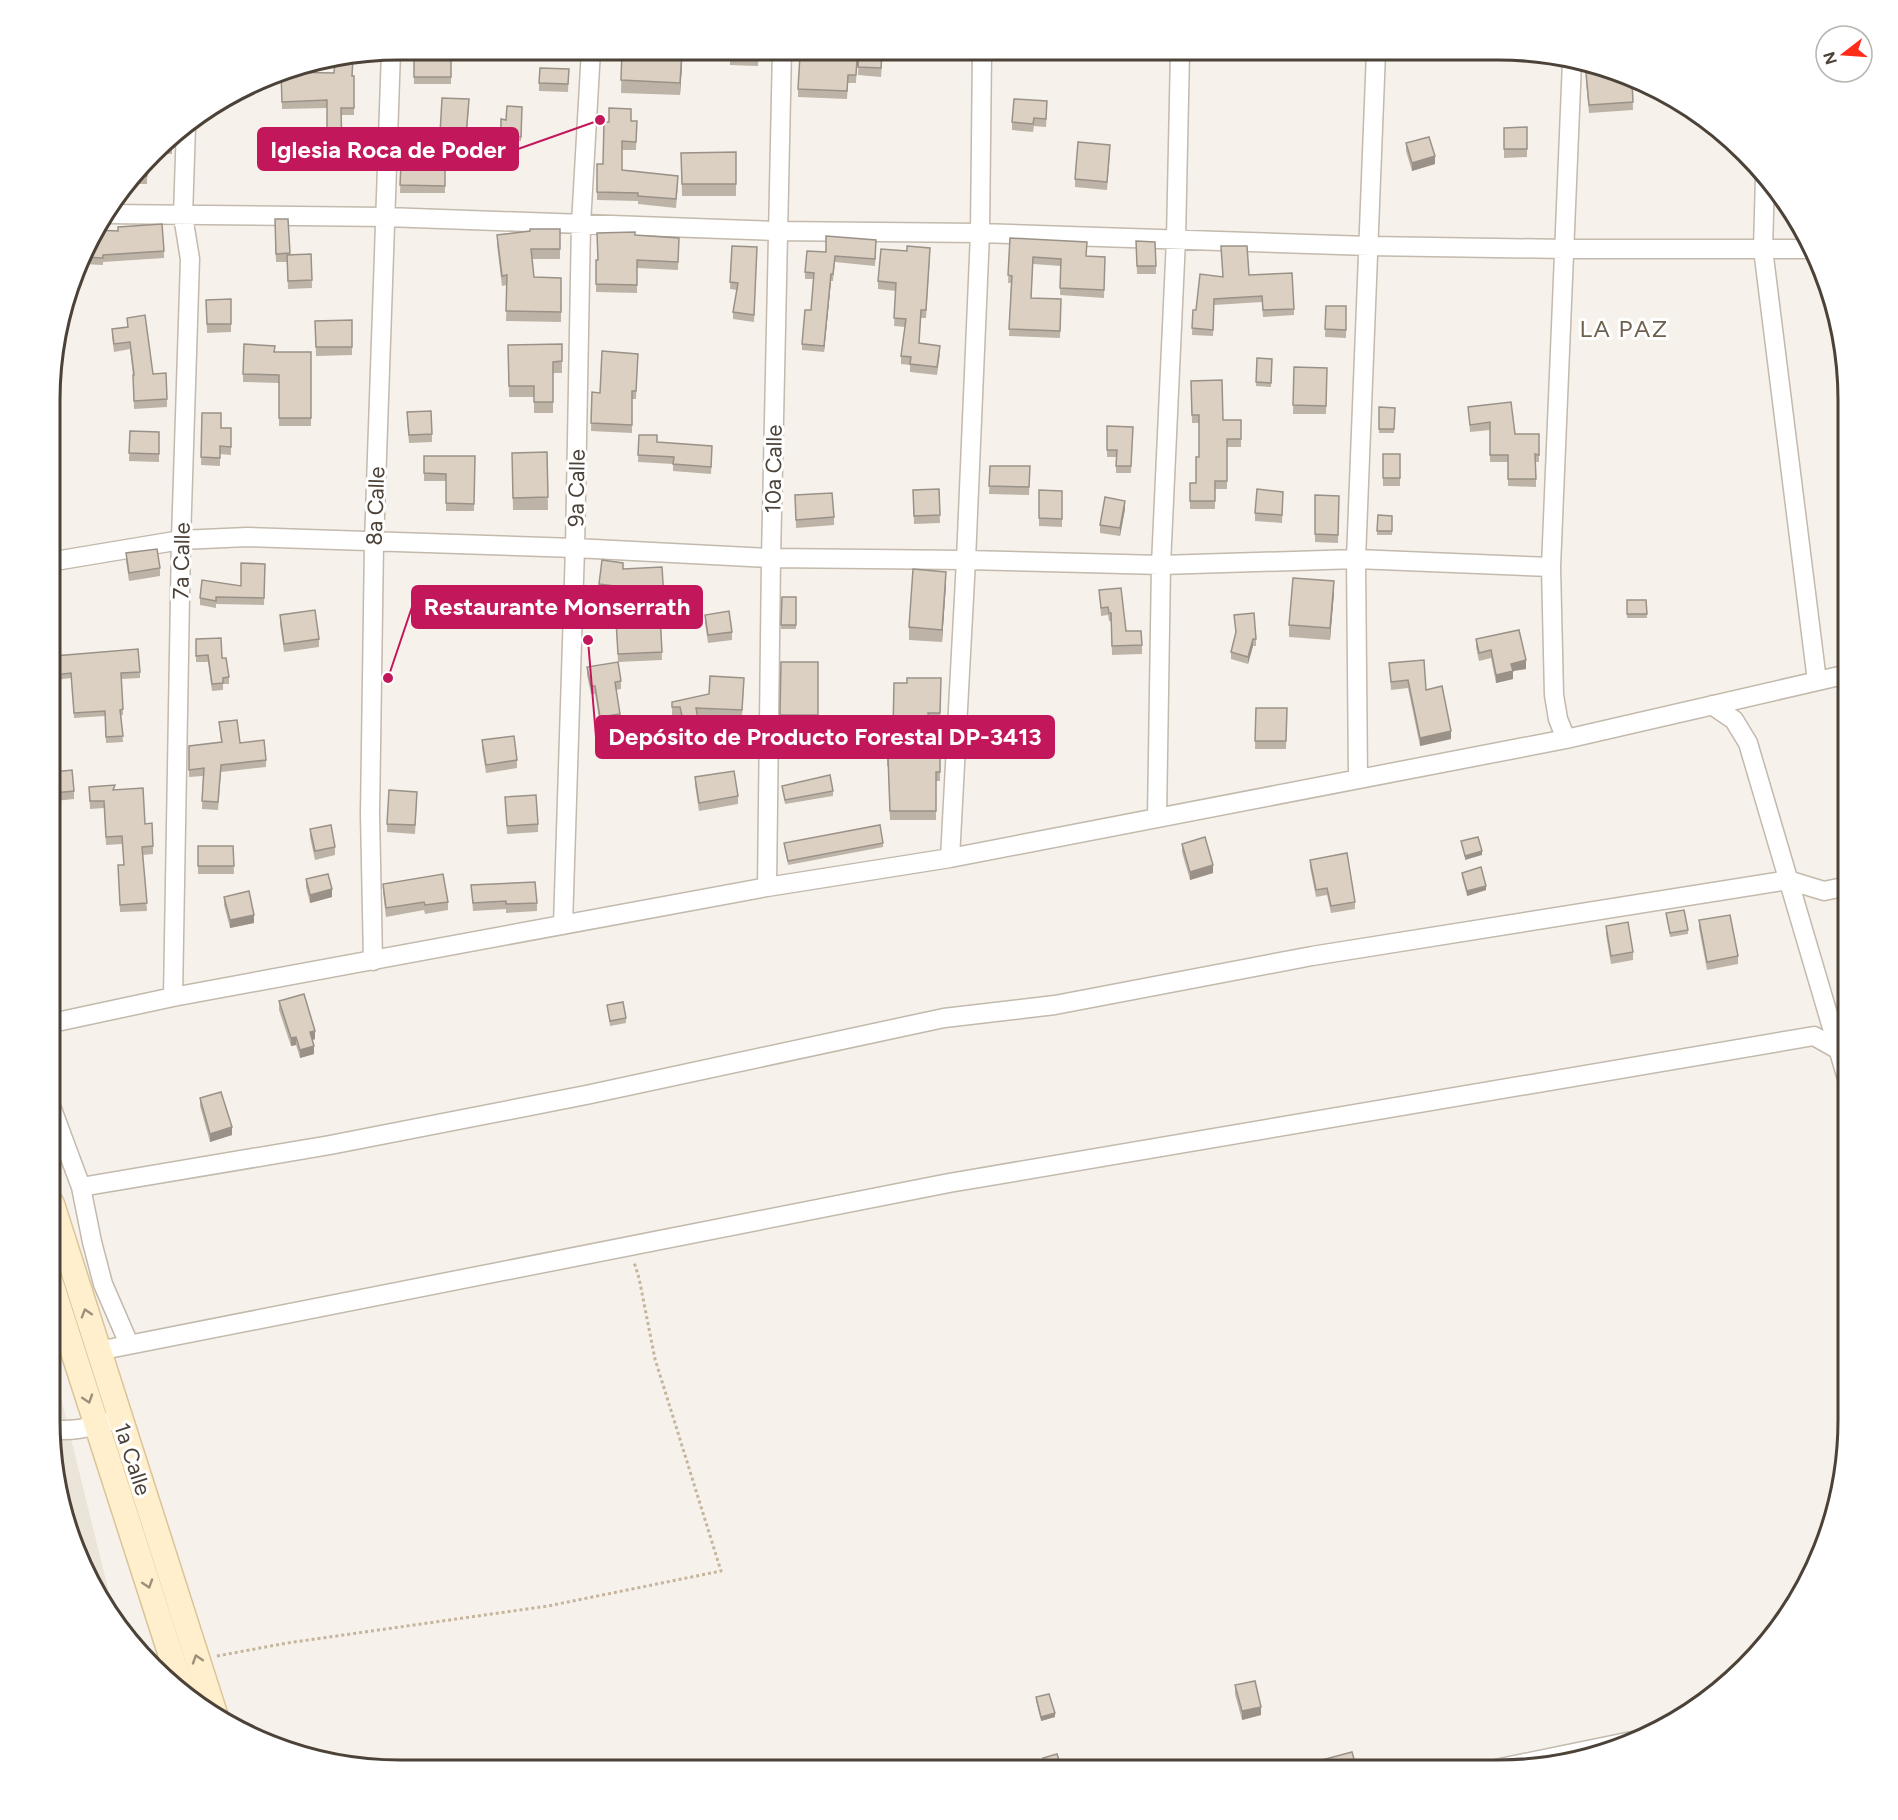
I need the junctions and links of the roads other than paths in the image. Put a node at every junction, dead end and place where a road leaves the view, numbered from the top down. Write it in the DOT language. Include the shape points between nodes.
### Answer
graph roads {
  1 [pos="391,60"];
  2 [pos="590,60"];
  3 [pos="782,60"];
  4 [pos="982,60"];
  5 [pos="1180,60"];
  6 [pos="1376,60"];
  7 [pos="1572,69"];
  8 [pos="186,136"];
  9 [pos="1765,189"];
  10 [pos="115,214"];
  11 [pos="183,216"];
  12 [pos="386,217"];
  13 [pos="581,225"];
  14 [pos="777,231"];
  15 [pos="980,233"];
  16 [pos="1176,239"];
  17 [pos="1369,246"];
  18 [pos="1565,249"];
  19 [pos="1763,249"];
  20 [pos="1802,249"];
  21 [pos="181,540"];
  22 [pos="374,543"];
  23 [pos="575,549"];
  24 [pos="771,558"];
  25 [pos="1356,559"];
  26 [pos="60,560"];
  27 [pos="966,560"];
  28 [pos="1161,565"];
  29 [pos="1551,567"];
  30 [pos="1838,676"];
  31 [pos="1817,681"];
  32 [pos="1712,705"];
  33 [pos="1566,739"];
  34 [pos="1358,779"];
  35 [pos="1157,818"];
  36 [pos="950,858"];
  37 [pos="1788,880"];
  38 [pos="767,887"];
  39 [pos="1838,888"];
  40 [pos="563,925"];
  41 [pos="373,961"];
  42 [pos="173,997"];
  43 [pos="60,1021"];
  44 [pos="1838,1047"];
  45 [pos="1838,1057"];
  46 [pos="60,1130"];
  47 [pos="81,1186"];
  48 [pos="60,1232"];
  49 [pos="60,1305"];
  50 [pos="129,1344"];
  51 [pos="98,1351"];
  52 [pos="108,1422"];
  53 [pos="60,1431"];
  54 [pos="179,1678"];
  55 [pos="211,1703"];
  1 -- 12 [label="street, 8a Calle"];
  2 -- 13 [label="street, 9a Calle"];
  3 -- 14 [label="street, 10a Calle"];
  4 -- 15 [label="street"];
  5 -- 16 [label="street"];
  6 -- 17 [label="street"];
  7 -- 18 [label="street"];
  8 -- 11 [label="street, 7a Calle"];
  9 -- 19 [label="street"];
  10 -- 11 [label="street"];
  11 -- 12 [label="street"];
  11 -- 21 [label="street, 7a Calle" via="190,259"];
  12 -- 13 [label="street"];
  12 -- 22 [label="street, 8a Calle"];
  13 -- 14 [label="street"];
  13 -- 23 [label="street, 9a Calle"];
  14 -- 15 [label="street"];
  14 -- 24 [label="street, 10a Calle"];
  15 -- 16 [label="street"];
  15 -- 27 [label="street"];
  16 -- 17 [label="street"];
  16 -- 28 [label="street"];
  17 -- 18 [label="street"];
  17 -- 25 [label="street"];
  18 -- 19 [label="street"];
  18 -- 29 [label="street"];
  19 -- 20 [label="street"];
  19 -- 31 [label="street"];
  21 -- 22 [label="street" via="247,537"];
  21 -- 26 [label="street"];
  21 -- 42 [label="street, 7a Calle"];
  22 -- 23 [label="street"];
  22 -- 41 [label="street, 8a Calle" via="370,814"];
  23 -- 24 [label="street"];
  23 -- 40 [label="street, 9a Calle"];
  24 -- 27 [label="street"];
  24 -- 38 [label="street, 10a Calle"];
  25 -- 28 [label="street"];
  25 -- 29 [label="street"];
  25 -- 34 [label="street"];
  27 -- 28 [label="street"];
  27 -- 36 [label="street"];
  28 -- 35 [label="street"];
  29 -- 33 [label="street" via="1554,695"];
  30 -- 31 [label="street"];
  31 -- 32 [label="street"];
  32 -- 33 [label="street"];
  32 -- 37 [label="street" via="1734,720 1748,743"];
  33 -- 34 [label="street"];
  34 -- 35 [label="street"];
  35 -- 36 [label="street"];
  36 -- 38 [label="street"];
  37 -- 39 [label="street" via="1824,891"];
  37 -- 44 [label="street"];
  37 -- 47 [label="street" via="1312,956 1055,1005 945,1018 342,1143"];
  38 -- 40 [label="street"];
  40 -- 41 [label="street"];
  41 -- 42 [label="street"];
  42 -- 43 [label="street"];
  45 -- 50 [label="street" via="1814,1036 961,1181"];
  46 -- 47 [label="street"];
  47 -- 50 [label="street" via="103,1284"];
  51 -- 48 [label="main road, 1a Calle, one-way"];
  49 -- 52 [label="main road, 1a Calle, one-way"];
  50 -- 51 [label="street"];
  51 -- 52 [label="main road, 1a Calle"];
  52 -- 53 [label="street"];
  52 -- 54 [label="main road, 1a Calle, one-way"];
  55 -- 52 [label="main road, 1a Calle, one-way"];
}
